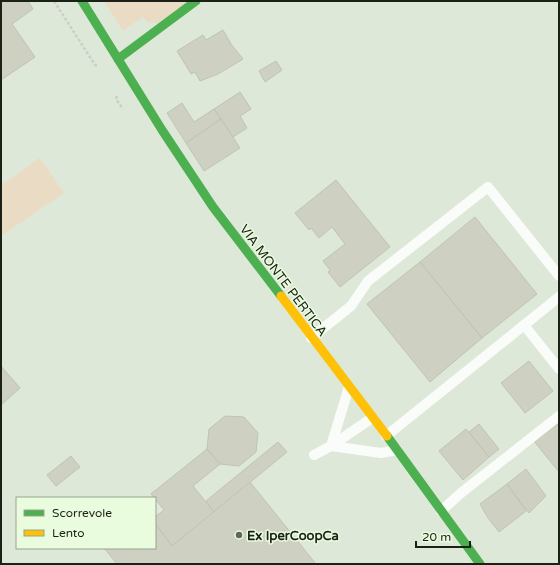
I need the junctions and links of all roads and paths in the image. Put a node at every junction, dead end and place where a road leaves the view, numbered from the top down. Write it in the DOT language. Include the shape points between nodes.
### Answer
graph roads {
  1 [pos="82,1"];
  2 [pos="196,1"];
  3 [pos="118,59"];
  4 [pos="559,276"];
  5 [pos="559,297"];
  6 [pos="524,325"];
  7 [pos="312,338"];
  8 [pos="559,369"];
  9 [pos="350,386"];
  10 [pos="559,416"];
  11 [pos="372,418"];
  12 [pos="386,436"];
  13 [pos="331,446"];
  14 [pos="397,450"];
  15 [pos="314,454"];
  16 [pos="441,510"];
  17 [pos="480,564"];
  1 -- 3 [label="main road, VIA MONTE PERTICA"];
  2 -- 3 [label="main road"];
  3 -- 7 [label="main road, VIA MONTE PERTICA" via="209,201"];
  4 -- 7 [label="lane" via="488,187 368,282 351,306"];
  5 -- 6 [label="lane"];
  6 -- 8 [label="lane"];
  6 -- 12 [label="lane"];
  7 -- 9 [label="main road, VIA MONTE PERTICA"];
  9 -- 11 [label="main road, VIA MONTE PERTICA"];
  9 -- 13 [label="lane"];
  10 -- 16 [label="lane"];
  11 -- 12 [label="main road, VIA MONTE PERTICA"];
  11 -- 13 [label="lane"];
  12 -- 14 [label="main road, VIA MONTE PERTICA"];
  13 -- 14 [label="lane" via="382,453"];
  13 -- 15 [label="lane"];
  14 -- 16 [label="main road, VIA MONTE PERTICA"];
  16 -- 17 [label="main road, VIA MONTE PERTICA"];
}
